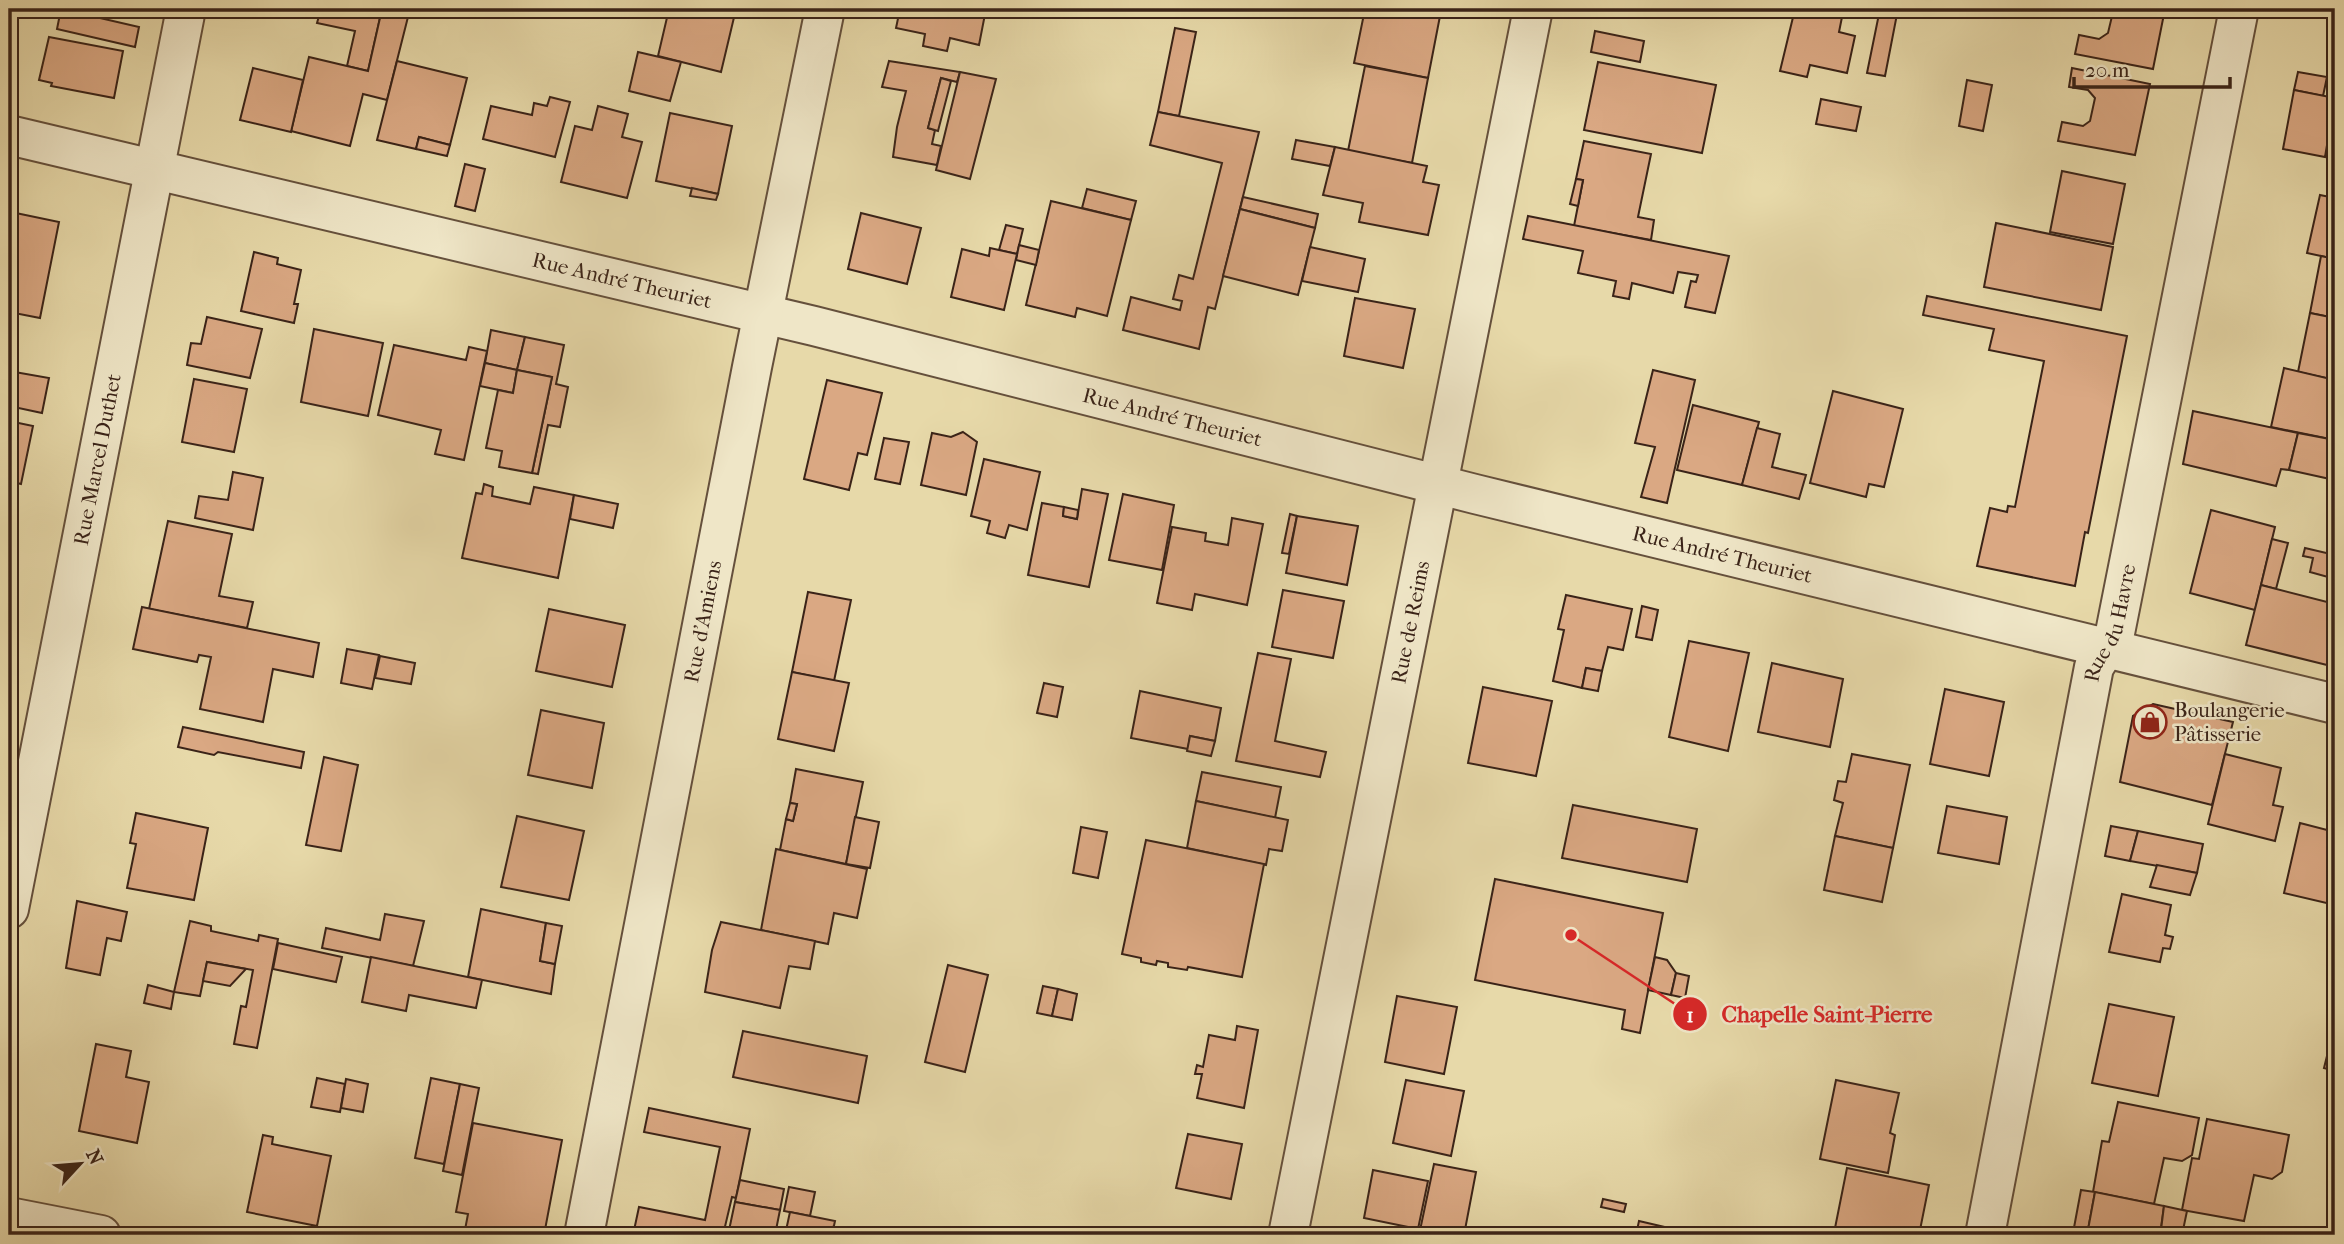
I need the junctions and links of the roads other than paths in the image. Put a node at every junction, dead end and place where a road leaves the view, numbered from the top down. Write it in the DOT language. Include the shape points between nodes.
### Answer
graph roads {
  1 [pos="186,9"];
  2 [pos="825,9"];
  3 [pos="1533,9"];
  4 [pos="2239,9"];
  5 [pos="9,135"];
  6 [pos="156,171"];
  7 [pos="763,314"];
  8 [pos="1436,484"];
  9 [pos="2105,648"];
  10 [pos="2335,704"];
  11 [pos="9,909"];
  12 [pos="9,1217"];
  13 [pos="101,1235"];
  14 [pos="584,1235"];
  15 [pos="1287,1235"];
  16 [pos="1985,1235"];
  1 -- 6 [label="street, Rue Marcel Duthet"];
  2 -- 7 [label="street, Rue d'Amiens"];
  3 -- 8 [label="street, Rue de Reims"];
  4 -- 9 [label="street, Rue du Havre" via="2115,633"];
  5 -- 6 [label="street, Rue André Theuriet"];
  6 -- 7 [label="street, Rue André Theuriet"];
  6 -- 11 [label="street, Rue Marcel Duthet"];
  7 -- 8 [label="street, Rue André Theuriet"];
  7 -- 14 [label="street, Rue d'Amiens"];
  8 -- 9 [label="street, Rue André Theuriet"];
  8 -- 15 [label="street, Rue de Reims"];
  9 -- 10 [label="street, Rue André Theuriet"];
  9 -- 16 [label="street, Rue du Havre" via="2094,667"];
  12 -- 13 [label="street"];
}
